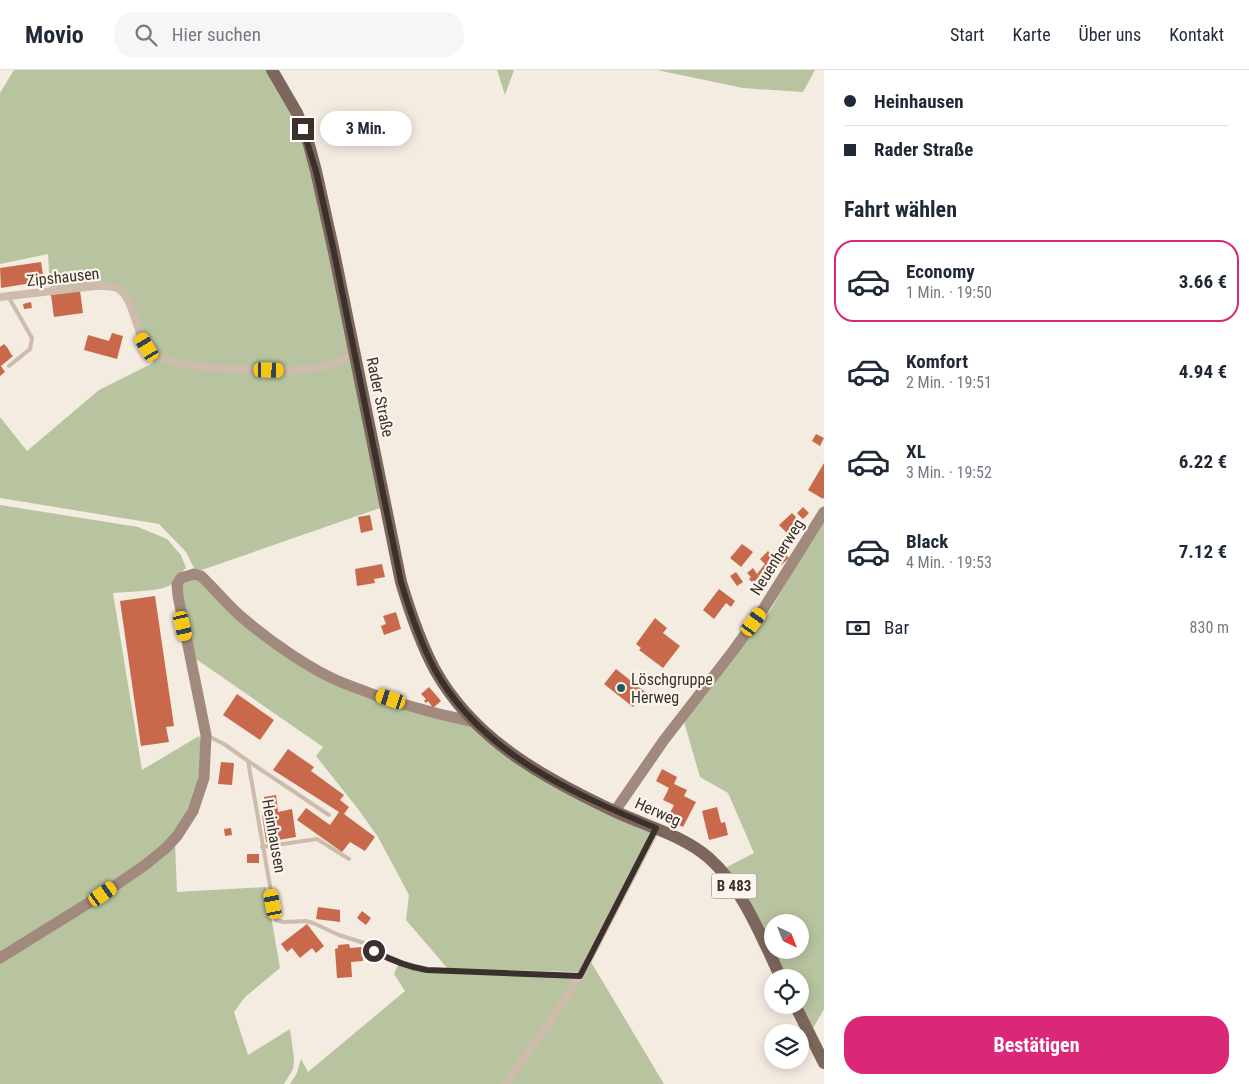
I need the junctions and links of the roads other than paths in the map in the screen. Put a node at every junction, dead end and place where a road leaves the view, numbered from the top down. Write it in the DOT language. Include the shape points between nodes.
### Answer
graph roads {
  1 [pos="272,70"];
  2 [pos="4,297"];
  3 [pos="354,354"];
  4 [pos="8,366"];
  5 [pos="824,512"];
  6 [pos="475,722"];
  7 [pos="206,735"];
  8 [pos="248,761"];
  9 [pos="615,811"];
  10 [pos="329,815"];
  11 [pos="656,828"];
  12 [pos="262,847"];
  13 [pos="349,859"];
  14 [pos="0,958"];
  15 [pos="776,969"];
  16 [pos="580,976"];
  17 [pos="800,1014"];
  18 [pos="824,1063"];
  19 [pos="505,1084"];
  1 -- 3 [label="main road, Rader Straße / B 483" via="292,102 308,141"];
  2 -- 3 [label="street, Zipshausen" via="95,286 117,288 125,295 147,347 154,354 175,363 299,370 320,368"];
  2 -- 4 [label="lane" via="32,338 30,349"];
  3 -- 6 [label="main road, Rader Straße / B 483" via="401,582 413,621 435,669"];
  5 -- 9 [label="street, Neuenherweg" via="764,608 664,740"];
  6 -- 7 [label="street" via="440,715 342,683 255,628 201,576 194,574 181,578 177,590"];
  6 -- 9 [label="main road, Herweg / B 483" via="518,759"];
  7 -- 8 [label="lane"];
  7 -- 14 [label="street" via="205,770 199,796 193,811 166,848 103,894"];
  8 -- 10 [label="lane"];
  8 -- 12 [label="lane, Heinhausen"];
  9 -- 11 [label="main road, Herweg / B 483"];
  11 -- 15 [label="main road, Herweg / B 483" via="697,849 721,871 741,898"];
  11 -- 16 [label="street"];
  12 -- 13 [label="lane" via="317,839"];
  12 -- 16 [label="lane, Heinhausen" via="276,920 306,921 364,943 410,967"];
  16 -- 19 [label="street"];
  17 -- 18 [label="main road"];
}
